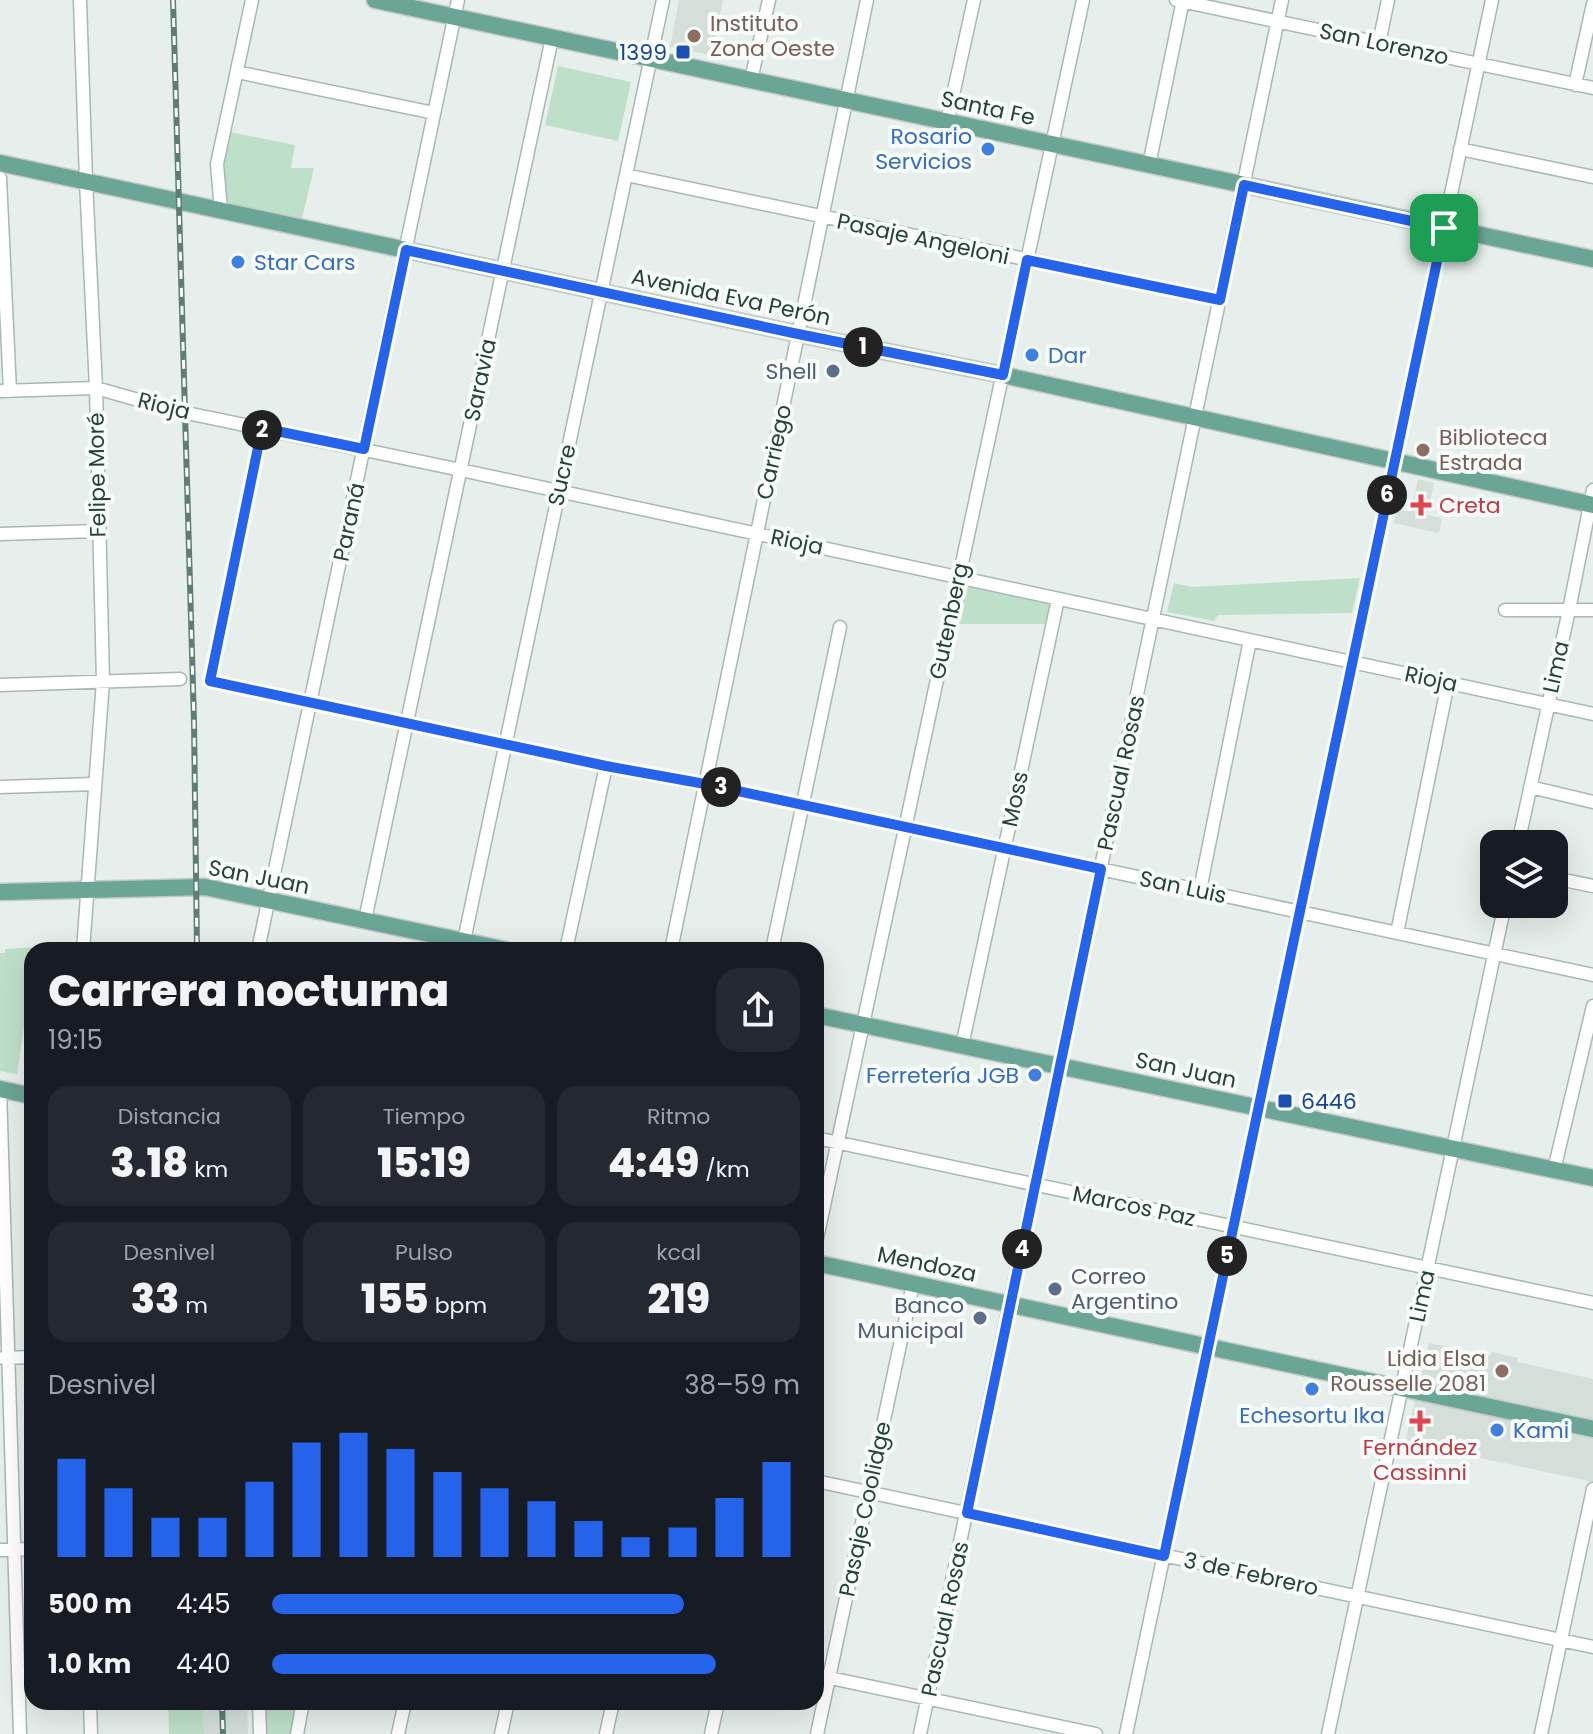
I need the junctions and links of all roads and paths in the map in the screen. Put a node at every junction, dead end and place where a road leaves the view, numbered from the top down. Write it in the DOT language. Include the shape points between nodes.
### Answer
graph roads {
  1 [pos="80,0"];
  2 [pos="252,0"];
  3 [pos="375,0"];
  4 [pos="663,0"];
  5 [pos="769,0"];
  6 [pos="867,0"];
  7 [pos="974,0"];
  8 [pos="1083,0"];
  9 [pos="1282,0"];
  10 [pos="1388,0"];
  11 [pos="1492,0"];
  12 [pos="1181,1"];
  13 [pos="1593,4"];
  14 [pos="456,8"];
  15 [pos="1278,22"];
  16 [pos="552,38"];
  17 [pos="1379,43"];
  18 [pos="650,59"];
  19 [pos="1478,64"];
  20 [pos="237,72"];
  21 [pos="751,80"];
  22 [pos="1575,85"];
  23 [pos="1593,88"];
  24 [pos="846,100"];
  25 [pos="434,113"];
  26 [pos="947,122"];
  27 [pos="1052,144"];
  28 [pos="1460,149"];
  29 [pos="0,163"];
  30 [pos="1149,165"];
  31 [pos="626,175"];
  32 [pos="1593,177"];
  33 [pos="0,178"];
  34 [pos="86,181"];
  35 [pos="1244,185"];
  36 [pos="221,210"];
  37 [pos="822,218"];
  38 [pos="1444,228"];
  39 [pos="406,250"];
  40 [pos="1593,259"];
  41 [pos="1027,260"];
  42 [pos="503,270"];
  43 [pos="601,291"];
  44 [pos="1220,300"];
  45 [pos="798,334"];
  46 [pos="1003,375"];
  47 [pos="96,388"];
  48 [pos="5,391"];
  49 [pos="1195,418"];
  50 [pos="262,428"];
  51 [pos="364,449"];
  52 [pos="1394,461"];
  53 [pos="461,470"];
  54 [pos="559,491"];
  55 [pos="1592,500"];
  56 [pos="98,531"];
  57 [pos="0,534"];
  58 [pos="757,534"];
  59 [pos="959,577"];
  60 [pos="1058,599"];
  61 [pos="1505,610"];
  62 [pos="1569,610"];
  63 [pos="1593,610"];
  64 [pos="1153,619"];
  65 [pos="840,627"];
  66 [pos="1250,640"];
  67 [pos="1352,662"];
  68 [pos="180,679"];
  69 [pos="103,681"];
  70 [pos="1448,683"];
  71 [pos="0,685"];
  72 [pos="311,702"];
  73 [pos="1547,704"];
  74 [pos="1593,714"];
  75 [pos="407,723"];
  76 [pos="506,744"];
  77 [pos="606,766"];
  78 [pos="95,784"];
  79 [pos="705,784"];
  80 [pos="0,787"];
  81 [pos="1530,787"];
  82 [pos="1593,802"];
  83 [pos="802,805"];
  84 [pos="905,827"];
  85 [pos="1521,830"];
  86 [pos="1005,848"];
  87 [pos="1101,869"];
  88 [pos="1568,881"];
  89 [pos="1593,886"];
  90 [pos="88,890"];
  91 [pos="1200,890"];
  92 [pos="0,892"];
  93 [pos="269,900"];
  94 [pos="1299,912"];
  95 [pos="1502,918"];
  96 [pos="365,920"];
  97 [pos="1397,933"];
  98 [pos="84,942"];
  99 [pos="260,942"];
  100 [pos="448,942"];
  101 [pos="464,942"];
  102 [pos="568,942"];
  103 [pos="673,942"];
  104 [pos="774,942"];
  105 [pos="1494,954"];
  106 [pos="1593,975"];
  107 [pos="1593,1006"];
  108 [pos="824,1017"];
  109 [pos="863,1025"];
  110 [pos="962,1046"];
  111 [pos="1060,1066"];
  112 [pos="0,1089"];
  113 [pos="24,1094"];
  114 [pos="1258,1108"];
  115 [pos="824,1139"];
  116 [pos="838,1142"];
  117 [pos="1453,1149"];
  118 [pos="1554,1170"];
  119 [pos="1593,1178"];
  120 [pos="1036,1185"];
  121 [pos="824,1206"];
  122 [pos="1233,1227"];
  123 [pos="824,1265"];
  124 [pos="1427,1268"];
  125 [pos="913,1284"];
  126 [pos="1593,1303"];
  127 [pos="1011,1304"];
  128 [pos="1208,1346"];
  129 [pos="24,1357"];
  130 [pos="4,1358"];
  131 [pos="1402,1388"];
  132 [pos="1593,1429"];
  133 [pos="824,1483"];
  134 [pos="1593,1489"];
  135 [pos="869,1492"];
  136 [pos="967,1513"];
  137 [pos="14,1549"];
  138 [pos="24,1549"];
  139 [pos="0,1550"];
  140 [pos="1164,1556"];
  141 [pos="1357,1597"];
  142 [pos="1561,1641"];
  143 [pos="1593,1647"];
  144 [pos="824,1668"];
  145 [pos="824,1676"];
  146 [pos="929,1699"];
  147 [pos="90,1710"];
  148 [pos="259,1710"];
  149 [pos="302,1710"];
  150 [pos="403,1710"];
  151 [pos="506,1710"];
  152 [pos="611,1710"];
  153 [pos="716,1710"];
  154 [pos="819,1710"];
  155 [pos="20,1734"];
  156 [pos="91,1734"];
  157 [pos="260,1734"];
  158 [pos="297,1734"];
  159 [pos="398,1734"];
  160 [pos="501,1734"];
  161 [pos="606,1734"];
  162 [pos="711,1734"];
  163 [pos="817,1734"];
  164 [pos="920,1734"];
  165 [pos="1096,1734"];
  166 [pos="1126,1734"];
  167 [pos="1328,1734"];
  168 [pos="1541,1734"];
  1 -- 34 [label="street, Felipe Moré"];
  2 -- 20 [label="street"];
  3 -- 14 [label="main road, Santa Fe"];
  4 -- 18 [label="street, Sucre"];
  5 -- 21 [label="street"];
  6 -- 24 [label="street, Carriego"];
  7 -- 26 [label="street"];
  8 -- 27 [label="street, Gutenberg"];
  9 -- 15 [label="street, Pascual Rosas"];
  10 -- 17 [label="street"];
  11 -- 19 [label="street"];
  12 -- 15 [label="street, San Lorenzo"];
  12 -- 30 [label="street"];
  13 -- 22 [label="street"];
  14 -- 16 [label="main road, Santa Fe"];
  14 -- 25 [label="street, Paraná"];
  15 -- 17 [label="street, San Lorenzo"];
  15 -- 35 [label="street, Pascual Rosas"];
  16 -- 18 [label="main road, Santa Fe"];
  16 -- 42 [label="street, Saravia"];
  17 -- 19 [label="street, San Lorenzo"];
  18 -- 21 [label="main road, Santa Fe"];
  18 -- 31 [label="street, Sucre"];
  19 -- 22 [label="street, San Lorenzo"];
  19 -- 28 [label="street"];
  20 -- 25 [label="street"];
  20 -- 36 [label="street" via="217,164"];
  21 -- 24 [label="main road, Santa Fe"];
  22 -- 23 [label="street, San Lorenzo"];
  24 -- 26 [label="main road, Santa Fe"];
  24 -- 37 [label="street, Carriego"];
  25 -- 39 [label="street, Paraná"];
  26 -- 27 [label="main road, Santa Fe"];
  27 -- 30 [label="main road, Santa Fe"];
  27 -- 41 [label="street, Gutenberg"];
  28 -- 32 [label="street"];
  28 -- 38 [label="street"];
  29 -- 34 [label="main road, Avenida Eva Perón"];
  30 -- 35 [label="main road, Santa Fe"];
  31 -- 37 [label="street, Pasaje Angeloni"];
  31 -- 43 [label="street, Sucre"];
  33 -- 48 [label="street"];
  34 -- 36 [label="main road, Avenida Eva Perón"];
  34 -- 47 [label="street, Felipe Moré"];
  35 -- 38 [label="main road, Santa Fe"];
  35 -- 44 [label="street, Pascual Rosas"];
  36 -- 39 [label="main road, Avenida Eva Perón"];
  37 -- 41 [label="street, Pasaje Angeloni"];
  37 -- 45 [label="street, Carriego"];
  38 -- 40 [label="main road, Santa Fe"];
  38 -- 52 [label="street"];
  39 -- 42 [label="main road, Avenida Eva Perón"];
  39 -- 51 [label="street, Paraná"];
  41 -- 44 [label="street, Pasaje Angeloni"];
  41 -- 46 [label="street, Gutenberg"];
  42 -- 43 [label="main road, Avenida Eva Perón"];
  42 -- 53 [label="street, Saravia"];
  43 -- 45 [label="main road, Avenida Eva Perón"];
  43 -- 54 [label="street, Sucre"];
  44 -- 49 [label="street, Pascual Rosas"];
  45 -- 46 [label="main road, Avenida Eva Perón"];
  45 -- 58 [label="street, Carriego"];
  46 -- 49 [label="main road, Avenida Eva Perón"];
  46 -- 59 [label="street, Gutenberg"];
  47 -- 48 [label="street, Rioja"];
  47 -- 50 [label="street, Rioja"];
  47 -- 56 [label="street, Felipe Moré"];
  49 -- 52 [label="main road, Avenida Eva Perón"];
  49 -- 64 [label="street, Pascual Rosas"];
  50 -- 51 [label="street, Rioja"];
  50 -- 72 [label="street, San Luis" via="210,681"];
  51 -- 53 [label="street, Rioja"];
  51 -- 72 [label="street, Paraná"];
  52 -- 55 [label="main road, Avenida Eva Perón"];
  52 -- 67 [label="street"];
  53 -- 54 [label="street, Rioja"];
  53 -- 75 [label="street, Saravia"];
  54 -- 58 [label="street, Rioja"];
  54 -- 76 [label="street, Sucre"];
  55 -- 62 [label="street, Lima"];
  56 -- 57 [label="street"];
  56 -- 69 [label="street, Felipe Moré"];
  58 -- 59 [label="street, Rioja"];
  58 -- 79 [label="street, Carriego"];
  59 -- 60 [label="street, Rioja"];
  59 -- 84 [label="street, Gutenberg"];
  60 -- 64 [label="street, Rioja"];
  60 -- 86 [label="street, Moss"];
  61 -- 62 [label="street"];
  62 -- 63 [label="street"];
  62 -- 73 [label="street, Lima"];
  64 -- 66 [label="street, Rioja"];
  64 -- 87 [label="street, Pascual Rosas"];
  65 -- 83 [label="street"];
  66 -- 67 [label="street, Rioja"];
  66 -- 91 [label="street"];
  67 -- 70 [label="street, Rioja"];
  67 -- 94 [label="street"];
  68 -- 69 [label="street"];
  69 -- 71 [label="street"];
  69 -- 78 [label="street, Felipe Moré"];
  70 -- 73 [label="street, Rioja"];
  70 -- 97 [label="street"];
  72 -- 75 [label="street, San Luis"];
  72 -- 93 [label="street, Paraná"];
  73 -- 74 [label="street, Rioja"];
  73 -- 81 [label="street, Lima"];
  75 -- 76 [label="street, San Luis"];
  75 -- 96 [label="street, Saravia"];
  76 -- 77 [label="street, San Luis"];
  76 -- 101 [label="street, Sucre"];
  77 -- 79 [label="street, San Luis"];
  77 -- 102 [label="street"];
  78 -- 80 [label="street"];
  78 -- 90 [label="street, Felipe Moré"];
  79 -- 83 [label="street, San Luis"];
  79 -- 103 [label="street, Carriego"];
  81 -- 82 [label="street"];
  81 -- 85 [label="street, Lima"];
  83 -- 84 [label="street, San Luis"];
  83 -- 104 [label="street"];
  84 -- 86 [label="street, San Luis"];
  84 -- 109 [label="street, Gutenberg"];
  86 -- 87 [label="street, San Luis"];
  86 -- 110 [label="street, Moss"];
  87 -- 91 [label="street, San Luis"];
  87 -- 111 [label="street, Pascual Rosas"];
  88 -- 89 [label="street"];
  90 -- 92 [label="main road, San Juan"];
  90 -- 93 [label="main road, San Juan" via="205,887"];
  90 -- 98 [label="street, Felipe Moré"];
  91 -- 94 [label="street, San Luis"];
  93 -- 96 [label="main road, San Juan"];
  93 -- 99 [label="street, Paraná"];
  94 -- 97 [label="street, San Luis"];
  94 -- 114 [label="street"];
  95 -- 105 [label="street, Lima"];
  96 -- 100 [label="main road, San Juan"];
  97 -- 105 [label="street, San Luis"];
  105 -- 106 [label="street, San Luis"];
  105 -- 117 [label="street, Lima"];
  107 -- 118 [label="street"];
  108 -- 109 [label="main road, San Juan"];
  109 -- 110 [label="main road, San Juan"];
  109 -- 116 [label="street, Gutenberg"];
  110 -- 111 [label="main road, San Juan"];
  111 -- 114 [label="main road, San Juan"];
  111 -- 120 [label="street, Pascual Rosas"];
  112 -- 113 [label="main road"];
  112 -- 130 [label="street"];
  114 -- 117 [label="main road, San Juan"];
  114 -- 122 [label="street"];
  115 -- 116 [label="street, Marcos Paz"];
  116 -- 120 [label="street, Marcos Paz"];
  116 -- 121 [label="street, Gutenberg"];
  117 -- 118 [label="main road, San Juan"];
  117 -- 124 [label="street, Lima"];
  118 -- 119 [label="main road, San Juan"];
  120 -- 122 [label="street, Marcos Paz"];
  120 -- 127 [label="street, Pascual Rosas"];
  122 -- 124 [label="street, Marcos Paz"];
  122 -- 128 [label="street"];
  123 -- 125 [label="main road, Mendoza"];
  124 -- 126 [label="street, Marcos Paz"];
  124 -- 131 [label="street, Lima"];
  125 -- 127 [label="main road, Mendoza"];
  125 -- 135 [label="street, Pasaje Coolidge"];
  127 -- 128 [label="main road, Mendoza"];
  127 -- 136 [label="street, Pascual Rosas"];
  128 -- 131 [label="main road, Mendoza"];
  128 -- 140 [label="street"];
  129 -- 130 [label="street"];
  130 -- 137 [label="street"];
  131 -- 132 [label="main road, Mendoza"];
  131 -- 141 [label="street, Lima"];
  133 -- 135 [label="street, 3 de Febrero"];
  134 -- 142 [label="street"];
  135 -- 136 [label="street, 3 de Febrero"];
  135 -- 144 [label="street, Pasaje Coolidge"];
  136 -- 140 [label="street, 3 de Febrero"];
  136 -- 146 [label="street, Pascual Rosas"];
  137 -- 138 [label="street"];
  137 -- 139 [label="street"];
  137 -- 155 [label="street"];
  140 -- 141 [label="street, 3 de Febrero"];
  140 -- 166 [label="street"];
  141 -- 142 [label="street, 3 de Febrero"];
  141 -- 167 [label="street, Lima"];
  142 -- 143 [label="street, 3 de Febrero"];
  142 -- 168 [label="street"];
  145 -- 146 [label="street"];
  146 -- 164 [label="street, Pascual Rosas"];
  146 -- 165 [label="street"];
  147 -- 156 [label="street"];
  148 -- 157 [label="street"];
  149 -- 158 [label="street"];
  150 -- 159 [label="street"];
  151 -- 160 [label="street"];
  152 -- 161 [label="street"];
  153 -- 162 [label="street"];
  154 -- 163 [label="street, Pasaje Coolidge"];
}
